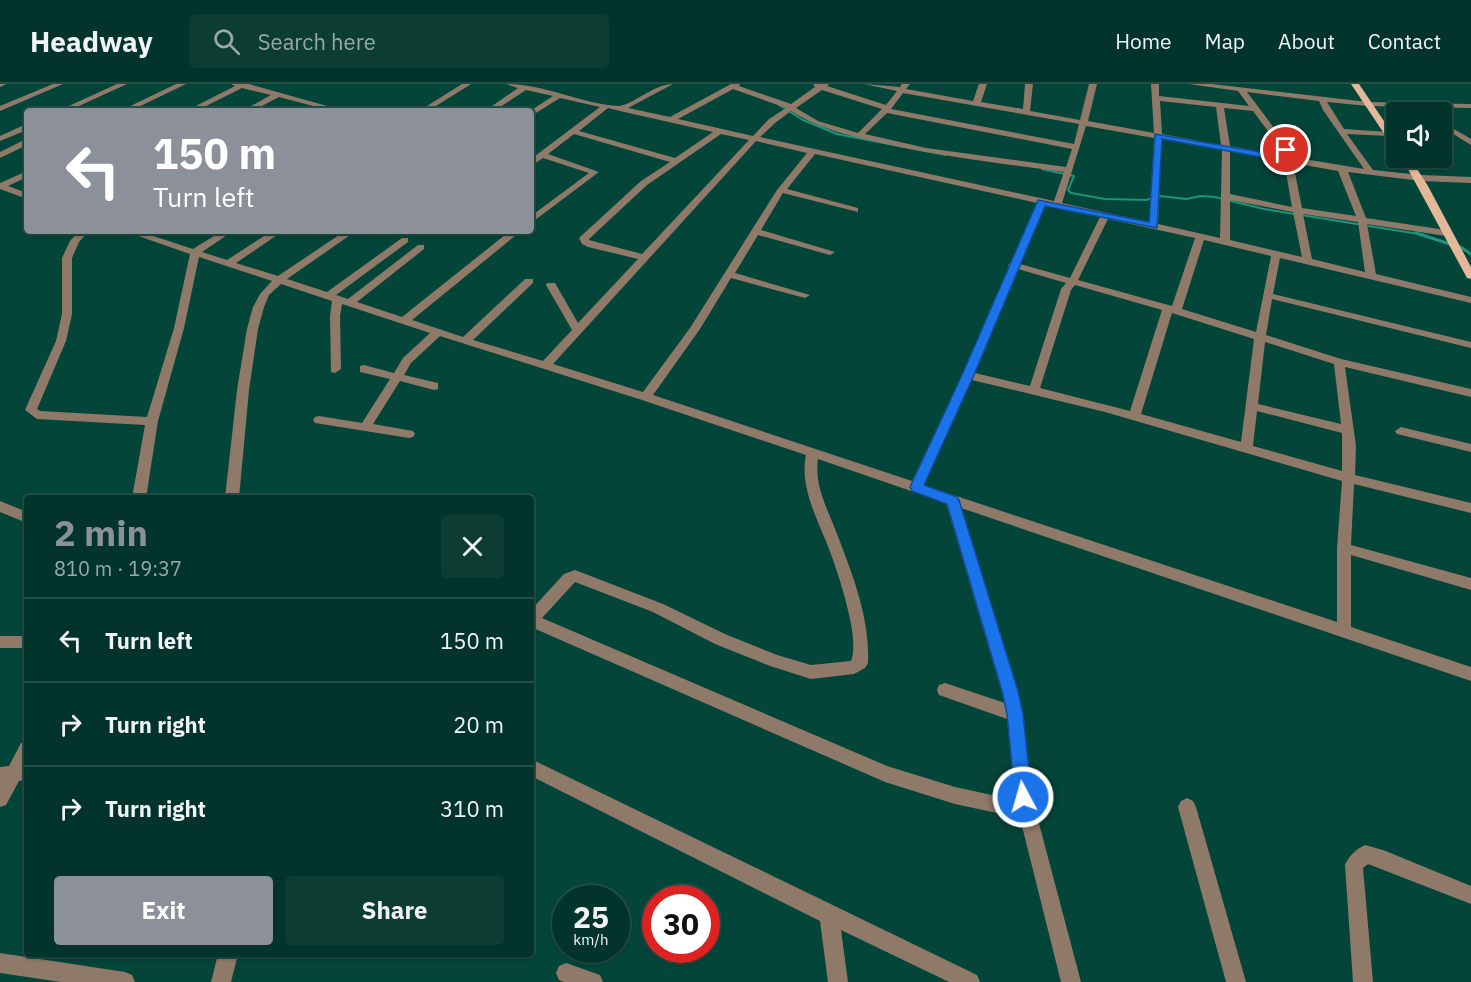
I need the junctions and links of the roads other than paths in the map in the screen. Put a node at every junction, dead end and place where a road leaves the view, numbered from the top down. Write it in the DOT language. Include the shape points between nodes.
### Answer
graph roads {
  1 [pos="59,84"];
  2 [pos="123,84"];
  3 [pos="182,84"];
  4 [pos="467,84"];
  5 [pos="510,84"];
  6 [pos="653,84"];
  7 [pos="868,84"];
  8 [pos="983,84"];
  9 [pos="1029,84"];
  10 [pos="1093,84"];
  11 [pos="1155,84"];
  12 [pos="1193,84"];
  13 [pos="1292,84"];
  14 [pos="1355,84"];
  15 [pos="241,85"];
  16 [pos="734,85"];
  17 [pos="820,85"];
  18 [pos="666,86"];
  19 [pos="525,87"];
  20 [pos="904,87"];
  21 [pos="1245,87"];
  22 [pos="278,95"];
  23 [pos="559,95"];
  24 [pos="1300,97"];
  25 [pos="1156,98"];
  26 [pos="1323,99"];
  27 [pos="976,104"];
  28 [pos="1368,104"];
  29 [pos="1220,105"];
  30 [pos="1386,105"];
  31 [pos="320,106"];
  32 [pos="606,106"];
  33 [pos="1452,106"];
  34 [pos="1471,106"];
  35 [pos="70,108"];
  36 [pos="130,108"];
  37 [pos="196,108"];
  38 [pos="252,108"];
  39 [pos="316,108"];
  40 [pos="328,108"];
  41 [pos="428,108"];
  42 [pos="494,108"];
  43 [pos="790,108"];
  44 [pos="0,109"];
  45 [pos="620,109"];
  46 [pos="887,109"];
  47 [pos="1256,109"];
  48 [pos="534,112"];
  49 [pos="1026,113"];
  50 [pos="671,120"];
  51 [pos="1084,123"];
  52 [pos="24,128"];
  53 [pos="720,130"];
  54 [pos="571,131"];
  55 [pos="1343,131"];
  56 [pos="1386,131"];
  57 [pos="1452,131"];
  58 [pos="848,133"];
  59 [pos="1386,134"];
  60 [pos="860,136"];
  61 [pos="1158,136"];
  62 [pos="0,139"];
  63 [pos="754,139"];
  64 [pos="24,143"];
  65 [pos="1471,143"];
  66 [pos="1077,147"];
  67 [pos="834,148"];
  68 [pos="1226,149"];
  69 [pos="813,151"];
  70 [pos="0,155"];
  71 [pos="541,155"];
  72 [pos="676,160"];
  73 [pos="1288,160"];
  74 [pos="534,161"];
  75 [pos="1414,168"];
  76 [pos="1342,169"];
  77 [pos="1069,170"];
  78 [pos="1370,172"];
  79 [pos="24,175"];
  80 [pos="1421,178"];
  81 [pos="1470,185"];
  82 [pos="1,186"];
  83 [pos="781,190"];
  84 [pos="24,195"];
  85 [pos="1226,196"];
  86 [pos="1042,202"];
  87 [pos="1057,205"];
  88 [pos="855,210"];
  89 [pos="1298,210"];
  90 [pos="1105,215"];
  91 [pos="534,218"];
  92 [pos="1362,220"];
  93 [pos="1153,226"];
  94 [pos="756,232"];
  95 [pos="81,234"];
  96 [pos="138,234"];
  97 [pos="223,234"];
  98 [pos="274,234"];
  99 [pos="347,234"];
  100 [pos="512,234"];
  101 [pos="1201,236"];
  102 [pos="1447,236"];
  103 [pos="405,240"];
  104 [pos="1225,240"];
  105 [pos="421,248"];
  106 [pos="195,252"];
  107 [pos="830,252"];
  108 [pos="1276,253"];
  109 [pos="645,258"];
  110 [pos="1307,260"];
  111 [pos="229,262"];
  112 [pos="1013,264"];
  113 [pos="730,275"];
  114 [pos="1371,275"];
  115 [pos="1471,276"];
  116 [pos="281,280"];
  117 [pos="529,281"];
  118 [pos="1073,281"];
  119 [pos="551,285"];
  120 [pos="805,295"];
  121 [pos="1267,295"];
  122 [pos="339,299"];
  123 [pos="1471,300"];
  124 [pos="1172,310"];
  125 [pos="404,321"];
  126 [pos="577,330"];
  127 [pos="438,332"];
  128 [pos="1260,338"];
  129 [pos="465,341"];
  130 [pos="1471,345"];
  131 [pos="1339,362"];
  132 [pos="546,365"];
  133 [pos="334,369"];
  134 [pos="364,369"];
  135 [pos="968,375"];
  136 [pos="398,377"];
  137 [pos="434,386"];
  138 [pos="1034,390"];
  139 [pos="1471,393"];
  140 [pos="646,397"];
  141 [pos="1251,406"];
  142 [pos="1134,416"];
  143 [pos="319,420"];
  144 [pos="152,421"];
  145 [pos="366,426"];
  146 [pos="1348,430"];
  147 [pos="1401,431"];
  148 [pos="409,435"];
  149 [pos="1246,448"];
  150 [pos="1471,448"];
  151 [pos="813,452"];
  152 [pos="1349,478"];
  153 [pos="916,487"];
  154 [pos="140,495"];
  155 [pos="232,495"];
  156 [pos="952,500"];
  157 [pos="1471,508"];
  158 [pos="1,509"];
  159 [pos="24,517"];
  160 [pos="1344,548"];
  161 [pos="1471,584"];
  162 [pos="534,617"];
  163 [pos="534,621"];
  164 [pos="1344,631"];
  165 [pos="0,642"];
  166 [pos="24,642"];
  167 [pos="1471,674"];
  168 [pos="945,690"];
  169 [pos="1015,714"];
  170 [pos="24,755"];
  171 [pos="534,768"];
  172 [pos="14,773"];
  173 [pos="0,799"];
  174 [pos="1187,807"];
  175 [pos="1026,810"];
  176 [pos="1471,896"];
  177 [pos="829,915"];
  178 [pos="227,957"];
  179 [pos="0,963"];
  180 [pos="566,972"];
  181 [pos="125,982"];
  182 [pos="221,982"];
  183 [pos="593,982"];
  184 [pos="838,982"];
  185 [pos="970,982"];
  186 [pos="1071,982"];
  187 [pos="1236,982"];
  188 [pos="1364,982"];
  1 -- 44 [label="street"];
  2 -- 35 [label="street"];
  3 -- 36 [label="street"];
  4 -- 41 [label="street"];
  5 -- 19 [label="street"];
  6 -- 18 [label="street"];
  7 -- 20 [label="street"];
  8 -- 27 [label="street"];
  9 -- 49 [label="street"];
  10 -- 51 [label="street"];
  11 -- 25 [label="street"];
  12 -- 21 [label="street"];
  13 -- 24 [label="street"];
  14 -- 28 [label="main road"];
  15 -- 22 [label="street"];
  15 -- 37 [label="street"];
  16 -- 43 [label="street"];
  16 -- 50 [label="street"];
  17 -- 43 [label="street"];
  17 -- 46 [label="street"];
  18 -- 45 [label="street"];
  19 -- 23 [label="street"];
  19 -- 42 [label="street"];
  20 -- 27 [label="street"];
  20 -- 46 [label="street"];
  21 -- 24 [label="street" via="1253,92"];
  21 -- 47 [label="street"];
  22 -- 31 [label="street"];
  22 -- 38 [label="street"];
  23 -- 32 [label="street"];
  23 -- 48 [label="street"];
  24 -- 26 [label="street"];
  25 -- 29 [label="street"];
  25 -- 61 [label="street"];
  26 -- 28 [label="street"];
  26 -- 55 [label="street"];
  27 -- 49 [label="street"];
  28 -- 30 [label="street"];
  28 -- 56 [label="main road"];
  29 -- 47 [label="street"];
  29 -- 68 [label="street"];
  31 -- 39 [label="street"];
  31 -- 40 [label="street"];
  32 -- 45 [label="street"];
  32 -- 54 [label="street"];
  33 -- 34 [label="street"];
  43 -- 58 [label="street" via="815,123"];
  43 -- 63 [label="street"];
  45 -- 50 [label="street"];
  46 -- 60 [label="street"];
  46 -- 66 [label="street"];
  47 -- 73 [label="street" via="1283,143"];
  49 -- 51 [label="street"];
  50 -- 53 [label="street"];
  51 -- 61 [label="street"];
  51 -- 66 [label="street"];
  52 -- 62 [label="street"];
  53 -- 63 [label="street"];
  53 -- 72 [label="street"];
  54 -- 71 [label="street"];
  54 -- 72 [label="street"];
  55 -- 59 [label="street"];
  55 -- 78 [label="street"];
  57 -- 65 [label="street"];
  58 -- 60 [label="street"];
  58 -- 67 [label="street"];
  60 -- 77 [label="street" via="926,150"];
  61 -- 68 [label="street"];
  61 -- 93 [label="street"];
  63 -- 69 [label="street"];
  63 -- 109 [label="street"];
  64 -- 70 [label="street"];
  66 -- 77 [label="street"];
  67 -- 69 [label="street"];
  67 -- 86 [label="street"];
  68 -- 73 [label="street"];
  68 -- 85 [label="street"];
  69 -- 83 [label="street"];
  71 -- 74 [label="street"];
  71 -- 91 [label="street" via="595,172"];
  72 -- 109 [label="street" via="619,204 584,238 591,245"];
  73 -- 76 [label="street"];
  73 -- 89 [label="street"];
  75 -- 80 [label="main road"];
  76 -- 78 [label="street"];
  76 -- 92 [label="street"];
  77 -- 87 [label="street"];
  78 -- 80 [label="street"];
  79 -- 82 [label="street"];
  80 -- 81 [label="street" via="1460,180"];
  80 -- 102 [label="main road"];
  82 -- 84 [label="street"];
  83 -- 88 [label="street"];
  83 -- 94 [label="street"];
  85 -- 89 [label="street"];
  85 -- 104 [label="street"];
  86 -- 87 [label="street"];
  86 -- 112 [label="street"];
  87 -- 90 [label="street"];
  89 -- 92 [label="street"];
  89 -- 110 [label="street"];
  90 -- 93 [label="street"];
  90 -- 118 [label="street"];
  92 -- 102 [label="street"];
  92 -- 114 [label="street"];
  93 -- 101 [label="street"];
  94 -- 107 [label="street"];
  94 -- 113 [label="street"];
  95 -- 144 [label="street" via="67,258 68,314 61,341 31,410 37,415"];
  96 -- 106 [label="street"];
  97 -- 106 [label="street"];
  98 -- 111 [label="street"];
  99 -- 116 [label="street"];
  100 -- 125 [label="street"];
  101 -- 104 [label="street"];
  101 -- 124 [label="street"];
  102 -- 115 [label="main road"];
  103 -- 122 [label="street"];
  104 -- 108 [label="street"];
  105 -- 122 [label="street"];
  106 -- 111 [label="street"];
  106 -- 144 [label="street" via="179,328"];
  108 -- 110 [label="street"];
  108 -- 121 [label="street"];
  109 -- 126 [label="street"];
  110 -- 114 [label="street"];
  111 -- 116 [label="street"];
  112 -- 118 [label="street"];
  112 -- 135 [label="street"];
  113 -- 120 [label="street"];
  113 -- 140 [label="street"];
  114 -- 123 [label="street"];
  116 -- 122 [label="street"];
  116 -- 155 [label="street" via="264,295 255,317"];
  117 -- 129 [label="street"];
  118 -- 124 [label="street"];
  118 -- 138 [label="street" via="1062,300"];
  119 -- 126 [label="street"];
  121 -- 128 [label="street"];
  121 -- 130 [label="street"];
  122 -- 125 [label="street"];
  122 -- 133 [label="street"];
  124 -- 128 [label="street"];
  124 -- 142 [label="street"];
  125 -- 127 [label="street"];
  126 -- 132 [label="street"];
  127 -- 129 [label="street"];
  127 -- 136 [label="street" via="407,361"];
  128 -- 131 [label="street"];
  128 -- 141 [label="street"];
  129 -- 132 [label="street"];
  131 -- 139 [label="street"];
  131 -- 146 [label="street"];
  132 -- 140 [label="street"];
  134 -- 136 [label="street"];
  135 -- 138 [label="street"];
  135 -- 153 [label="street"];
  136 -- 137 [label="street"];
  136 -- 145 [label="street"];
  138 -- 142 [label="street"];
  140 -- 151 [label="street"];
  141 -- 146 [label="street"];
  141 -- 149 [label="street"];
  142 -- 149 [label="street"];
  143 -- 145 [label="street"];
  144 -- 154 [label="street"];
  145 -- 148 [label="street"];
  146 -- 152 [label="street"];
  147 -- 150 [label="street"];
  149 -- 152 [label="street"];
  151 -- 153 [label="street"];
  151 -- 162 [label="street" via="810,473 848,584 858,628 861,655 860,663 854,667 811,672 775,661 575,576"];
  152 -- 157 [label="street"];
  152 -- 160 [label="street"];
  153 -- 156 [label="street"];
  156 -- 164 [label="street"];
  156 -- 169 [label="street" via="1004,665"];
  158 -- 159 [label="street"];
  160 -- 161 [label="street"];
  160 -- 164 [label="street"];
  163 -- 175 [label="street" via="885,774 935,791"];
  164 -- 167 [label="street"];
  165 -- 166 [label="street"];
  168 -- 169 [label="street"];
  169 -- 175 [label="street"];
  170 -- 172 [label="street"];
  171 -- 177 [label="street"];
  172 -- 173 [label="street"];
  174 -- 187 [label="street"];
  175 -- 186 [label="street"];
  176 -- 188 [label="street" via="1365,854 1354,865"];
  177 -- 184 [label="street"];
  177 -- 185 [label="street"];
  178 -- 182 [label="street"];
  179 -- 181 [label="street"];
  180 -- 183 [label="street"];
}
